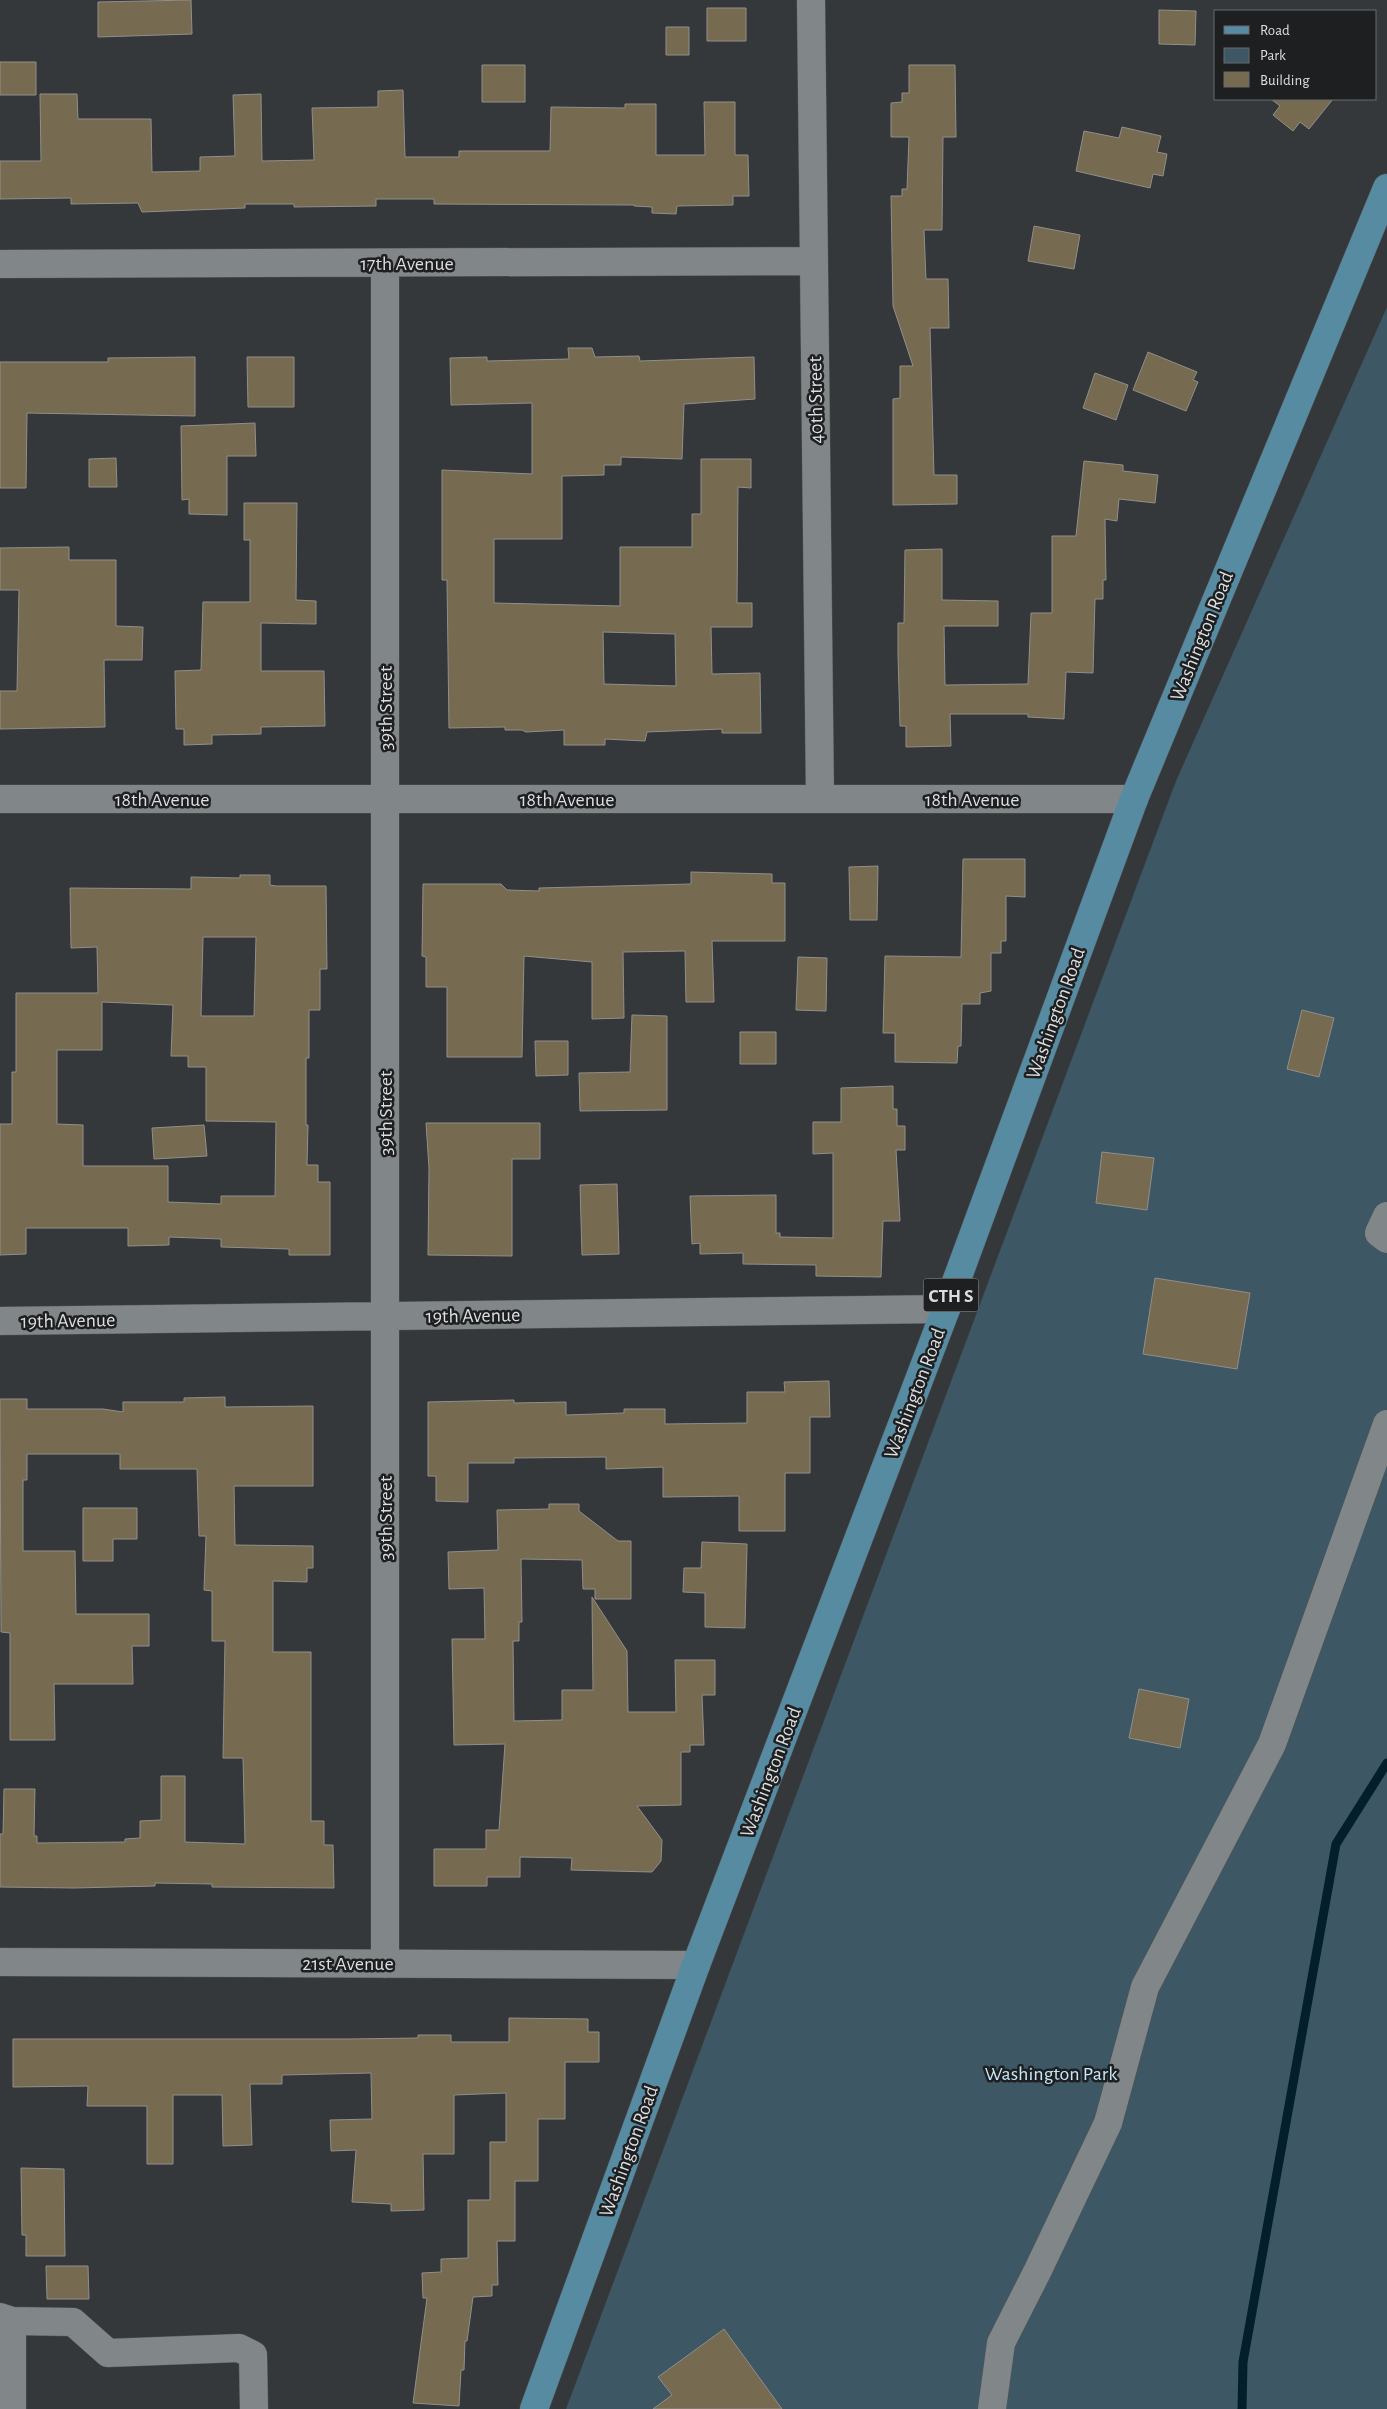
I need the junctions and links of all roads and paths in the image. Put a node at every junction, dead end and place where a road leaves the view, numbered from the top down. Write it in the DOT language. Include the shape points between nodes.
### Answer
graph roads {
  1 [pos="811,0"];
  2 [pos="1387,188"];
  3 [pos="814,261"];
  4 [pos="385,263"];
  5 [pos="0,264"];
  6 [pos="0,800"];
  7 [pos="385,800"];
  8 [pos="820,800"];
  9 [pos="1134,800"];
  10 [pos="1387,1216"];
  11 [pos="1387,1239"];
  12 [pos="946,1309"];
  13 [pos="385,1316"];
  14 [pos="0,1321"];
  15 [pos="1387,1424"];
  16 [pos="0,1962"];
  17 [pos="385,1964"];
  18 [pos="696,1965"];
  19 [pos="6,2319"];
  20 [pos="8,2403"];
  21 [pos="254,2409"];
  22 [pos="534,2409"];
  23 [pos="992,2409"];
  1 -- 3 [label="street, 40th Street"];
  2 -- 9 [label="main road, Washington Road / CTH S"];
  3 -- 4 [label="street, 17th Avenue"];
  3 -- 8 [label="street, 40th Street"];
  4 -- 5 [label="street, 17th Avenue"];
  4 -- 7 [label="street, 39th Street"];
  6 -- 7 [label="street, 18th Avenue"];
  7 -- 8 [label="street, 18th Avenue"];
  7 -- 13 [label="street, 39th Street"];
  8 -- 9 [label="street, 18th Avenue"];
  9 -- 12 [label="main road, Washington Road / CTH S"];
  10 -- 11 [label="street" via="1379,1233"];
  12 -- 13 [label="street, 19th Avenue"];
  12 -- 18 [label="main road, Washington Road / CTH S"];
  13 -- 14 [label="street, 19th Avenue"];
  13 -- 17 [label="street, 39th Street"];
  15 -- 23 [label="street" via="1272,1744 1144,1987 1108,2123 1001,2343"];
  16 -- 17 [label="street, 21st Avenue"];
  17 -- 18 [label="street, 21st Avenue"];
  18 -- 22 [label="main road, Washington Road / CTH S"];
  19 -- 20 [label="street"];
  19 -- 21 [label="street" via="73,2322 108,2353 239,2348 253,2355"];
}
